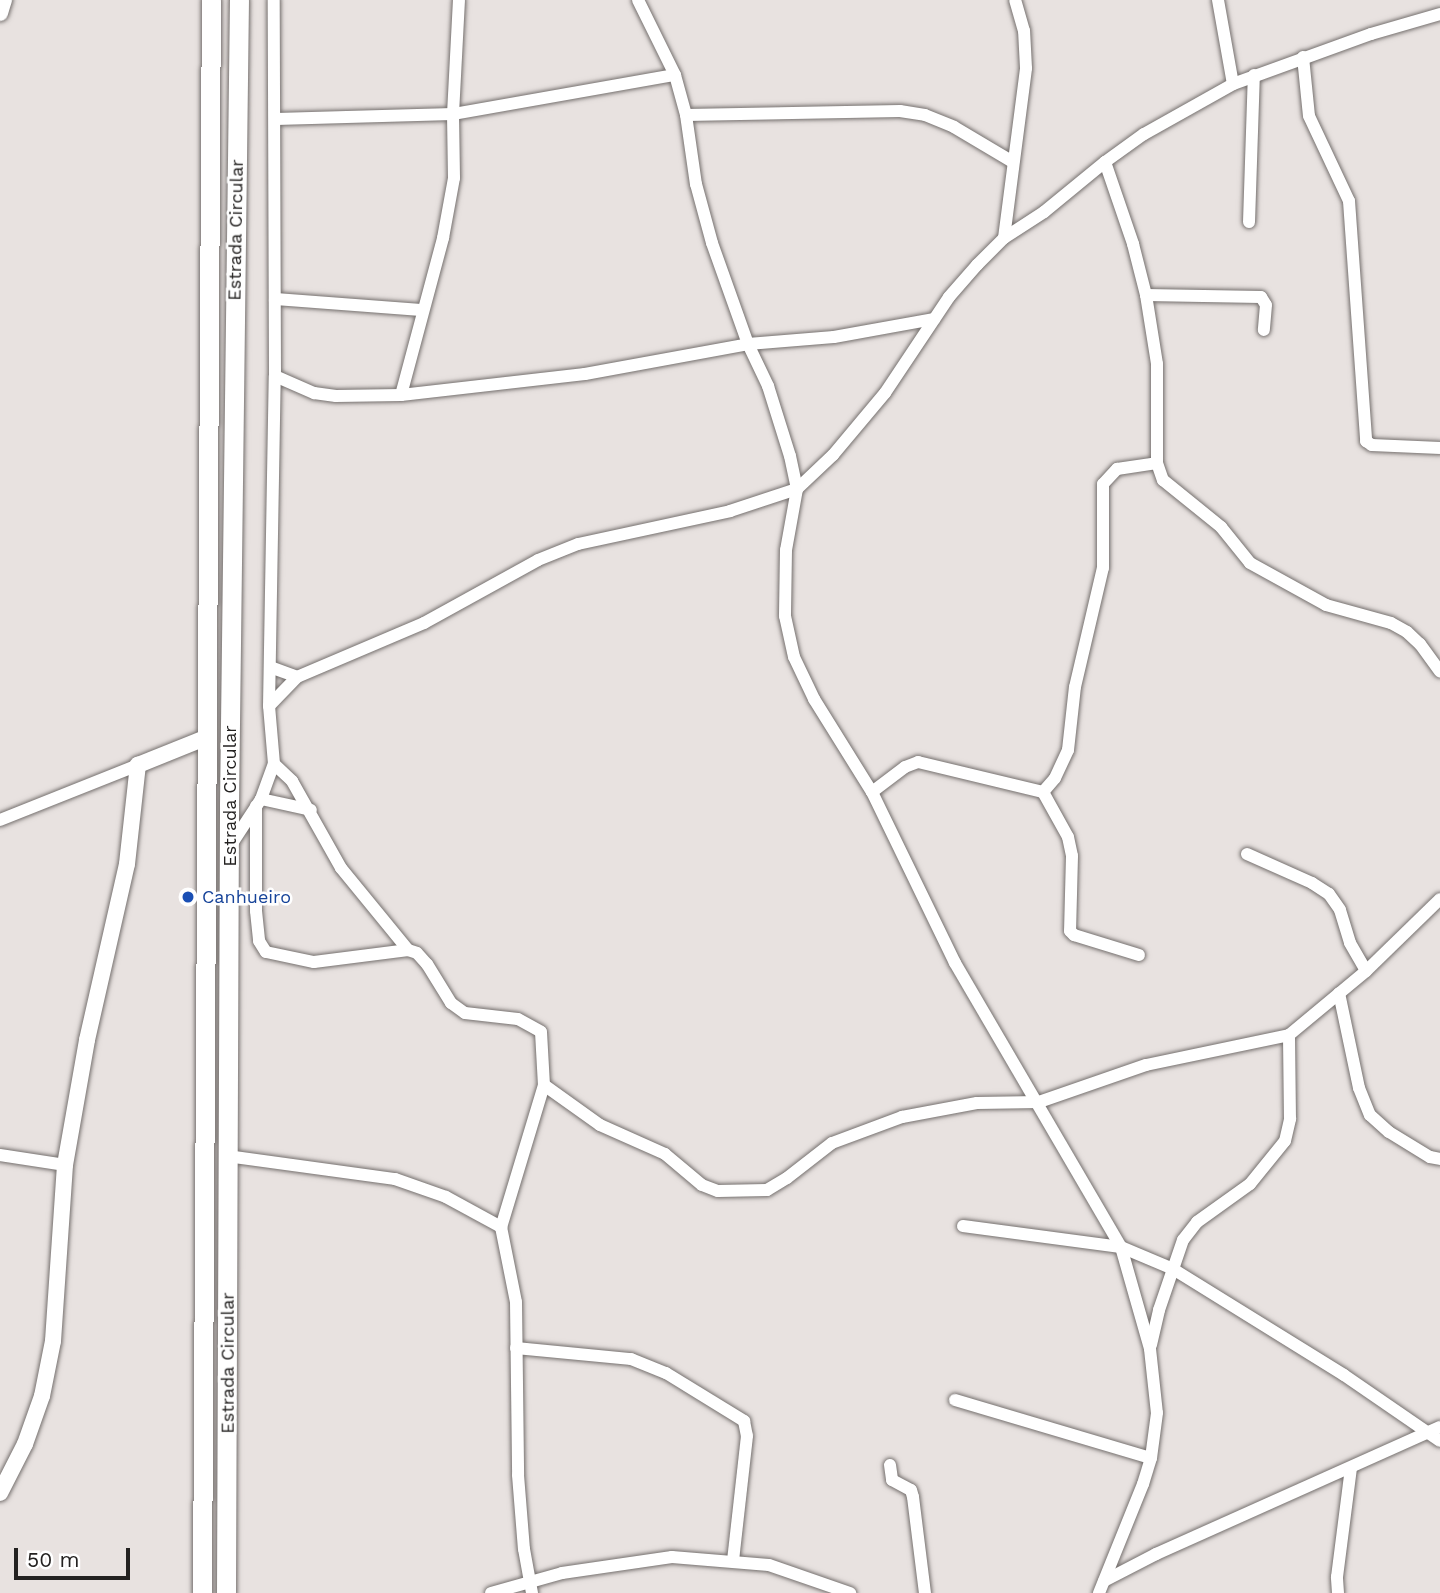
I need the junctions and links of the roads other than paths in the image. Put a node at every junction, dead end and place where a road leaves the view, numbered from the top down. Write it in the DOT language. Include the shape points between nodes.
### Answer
graph roads {
  1 [pos="4,0"];
  2 [pos="211,0"];
  3 [pos="239,0"];
  4 [pos="274,0"];
  5 [pos="459,0"];
  6 [pos="638,0"];
  7 [pos="1015,0"];
  8 [pos="1218,0"];
  9 [pos="0,13"];
  10 [pos="1440,14"];
  11 [pos="1303,57"];
  12 [pos="675,75"];
  13 [pos="1254,75"];
  14 [pos="1233,84"];
  15 [pos="453,114"];
  16 [pos="686,115"];
  17 [pos="276,119"];
  18 [pos="1013,162"];
  19 [pos="1105,162"];
  20 [pos="1249,222"];
  21 [pos="1004,238"];
  22 [pos="1146,295"];
  23 [pos="275,299"];
  24 [pos="422,310"];
  25 [pos="934,319"];
  26 [pos="1264,330"];
  27 [pos="748,344"];
  28 [pos="275,376"];
  29 [pos="401,395"];
  30 [pos="1440,447"];
  31 [pos="1157,463"];
  32 [pos="797,489"];
  33 [pos="270,667"];
  34 [pos="1440,673"];
  35 [pos="297,677"];
  36 [pos="269,706"];
  37 [pos="205,738"];
  38 [pos="274,764"];
  39 [pos="138,765"];
  40 [pos="872,792"];
  41 [pos="1043,792"];
  42 [pos="258,803"];
  43 [pos="311,810"];
  44 [pos="0,820"];
  45 [pos="231,845"];
  46 [pos="1247,854"];
  47 [pos="1440,899"];
  48 [pos="408,950"];
  49 [pos="1139,956"];
  50 [pos="1366,971"];
  51 [pos="1339,993"];
  52 [pos="1289,1035"];
  53 [pos="544,1085"];
  54 [pos="1039,1102"];
  55 [pos="0,1155"];
  56 [pos="227,1156"];
  57 [pos="1440,1159"];
  58 [pos="65,1165"];
  59 [pos="963,1226"];
  60 [pos="501,1227"];
  61 [pos="1121,1247"];
  62 [pos="1173,1269"];
  63 [pos="516,1348"];
  64 [pos="1150,1349"];
  65 [pos="955,1399"];
  66 [pos="1440,1427"];
  67 [pos="1426,1432"];
  68 [pos="1440,1441"];
  69 [pos="1151,1458"];
  70 [pos="890,1465"];
  71 [pos="1351,1468"];
  72 [pos="2,1485"];
  73 [pos="733,1560"];
  74 [pos="531,1587"];
  75 [pos="1102,1587"];
  76 [pos="201,1592"];
  77 [pos="226,1593"];
  78 [pos="491,1593"];
  79 [pos="850,1593"];
  80 [pos="925,1593"];
  81 [pos="1338,1593"];
  1 -- 9 [label="street"];
  2 -- 37 [label="main road, Estrada Circular"];
  3 -- 45 [label="main road, Estrada Circular"];
  4 -- 17 [label="street"];
  5 -- 15 [label="street"];
  6 -- 12 [label="street"];
  7 -- 18 [label="street" via="1024,31 1026,68"];
  8 -- 14 [label="street"];
  10 -- 11 [label="street"];
  11 -- 13 [label="street"];
  11 -- 30 [label="street" via="1309,116 1349,201 1366,442"];
  12 -- 15 [label="street"];
  12 -- 16 [label="street"];
  13 -- 14 [label="street"];
  13 -- 20 [label="street"];
  14 -- 19 [label="street" via="1144,134"];
  15 -- 17 [label="street"];
  15 -- 24 [label="street" via="454,178"];
  16 -- 18 [label="street" via="900,111 954,127"];
  16 -- 27 [label="street" via="696,184"];
  17 -- 23 [label="street"];
  18 -- 21 [label="street"];
  19 -- 21 [label="street"];
  19 -- 22 [label="street"];
  21 -- 25 [label="street"];
  22 -- 26 [label="street" via="1261,297 1266,305"];
  22 -- 31 [label="street" via="1157,364"];
  23 -- 24 [label="street"];
  23 -- 28 [label="street"];
  24 -- 29 [label="street"];
  25 -- 27 [label="street" via="834,337"];
  25 -- 32 [label="street" via="885,393 833,455"];
  27 -- 29 [label="street" via="585,374"];
  27 -- 32 [label="street" via="768,386"];
  28 -- 29 [label="street" via="336,397"];
  28 -- 33 [label="street"];
  31 -- 34 [label="street" via="1163,480 1221,527 1250,563 1326,605 1407,632"];
  31 -- 41 [label="street" via="1116,469 1103,484 1103,568 1075,687 1068,750"];
  32 -- 35 [label="street" via="730,510 578,544 424,623"];
  32 -- 40 [label="street" via="786,550 785,616 794,657 814,699"];
  33 -- 35 [label="street"];
  33 -- 36 [label="street"];
  35 -- 36 [label="street"];
  36 -- 38 [label="street"];
  37 -- 39 [label="street"];
  37 -- 76 [label="main road, Estrada Circular"];
  38 -- 42 [label="street"];
  38 -- 43 [label="street"];
  39 -- 44 [label="street"];
  39 -- 58 [label="street" via="127,864 87,1040"];
  40 -- 41 [label="street" via="918,762"];
  40 -- 54 [label="street" via="955,963"];
  41 -- 49 [label="street" via="1068,837 1072,856 1070,931"];
  42 -- 43 [label="street"];
  42 -- 45 [label="street"];
  42 -- 48 [label="street" via="256,911 259,941 267,952 314,962"];
  43 -- 48 [label="street" via="341,868"];
  45 -- 56 [label="main road, Estrada Circular"];
  46 -- 50 [label="street" via="1329,894"];
  47 -- 50 [label="street"];
  48 -- 53 [label="street" via="427,964 451,1003 465,1013 519,1019 541,1032"];
  50 -- 51 [label="street"];
  51 -- 52 [label="street"];
  51 -- 57 [label="street" via="1359,1088 1370,1115 1389,1132"];
  52 -- 54 [label="street" via="1146,1065"];
  52 -- 62 [label="street" via="1290,1119 1285,1141 1250,1184 1197,1222 1183,1240"];
  53 -- 54 [label="street" via="600,1125 665,1154 702,1185 718,1191 767,1189 832,1143 902,1117 978,1103"];
  53 -- 60 [label="street"];
  54 -- 61 [label="street"];
  55 -- 58 [label="street"];
  56 -- 60 [label="street" via="395,1179 446,1197"];
  56 -- 77 [label="main road, Estrada Circular"];
  58 -- 72 [label="street" via="53,1341 42,1396 25,1444"];
  59 -- 61 [label="street"];
  60 -- 63 [label="street" via="516,1302"];
  61 -- 62 [label="street"];
  61 -- 64 [label="street"];
  62 -- 64 [label="street"];
  62 -- 67 [label="street" via="1344,1375"];
  63 -- 73 [label="street" via="631,1359 666,1373 744,1421 747,1436"];
  63 -- 74 [label="street" via="518,1475"];
  64 -- 69 [label="street" via="1157,1413"];
  65 -- 69 [label="street"];
  66 -- 67 [label="street"];
  67 -- 68 [label="street"];
  67 -- 71 [label="street"];
  69 -- 75 [label="street"];
  70 -- 80 [label="street" via="892,1480 911,1490 913,1497"];
  71 -- 75 [label="street" via="1156,1554"];
  71 -- 81 [label="street"];
  73 -- 74 [label="street" via="672,1557 605,1564"];
  73 -- 79 [label="street" via="769,1565"];
  74 -- 78 [label="street"];
}
